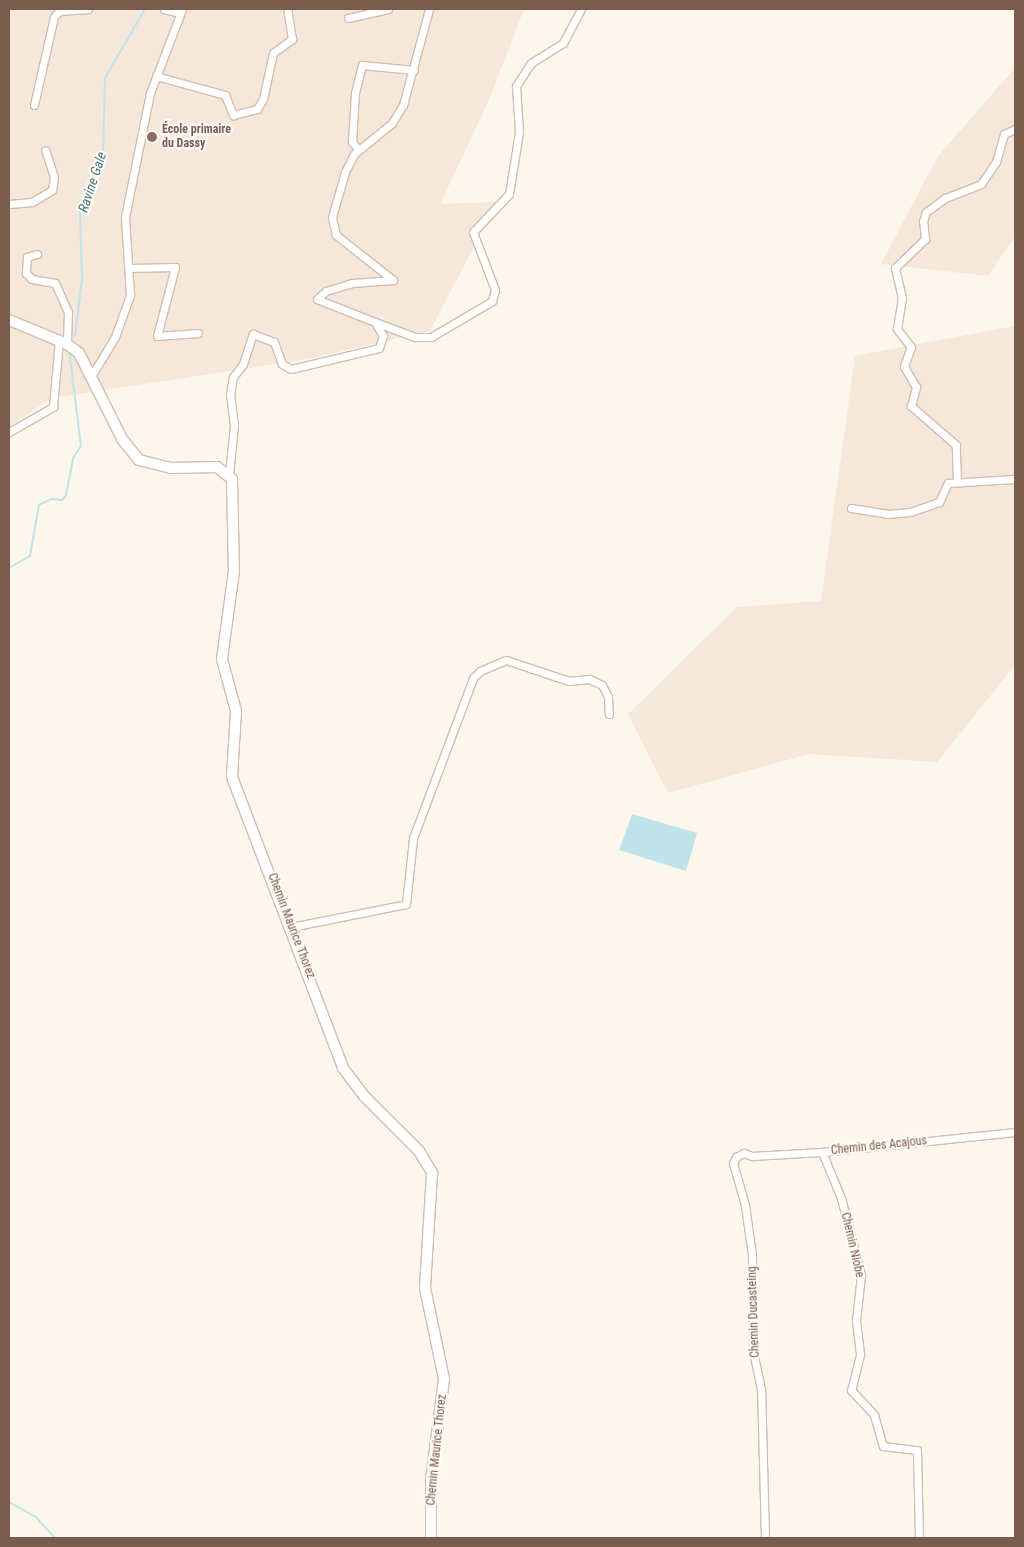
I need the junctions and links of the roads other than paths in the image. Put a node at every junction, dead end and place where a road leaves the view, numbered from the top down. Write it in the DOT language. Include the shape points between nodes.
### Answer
graph roads {
  1 [pos="88,9"];
  2 [pos="164,9"];
  3 [pos="287,9"];
  4 [pos="388,9"];
  5 [pos="429,9"];
  6 [pos="581,9"];
  7 [pos="181,11"];
  8 [pos="348,18"];
  9 [pos="414,70"];
  10 [pos="156,76"];
  11 [pos="34,105"];
  12 [pos="1015,129"];
  13 [pos="45,150"];
  14 [pos="359,150"];
  15 [pos="9,204"];
  16 [pos="37,254"];
  17 [pos="130,268"];
  18 [pos="9,320"];
  19 [pos="375,322"];
  20 [pos="198,333"];
  21 [pos="63,342"];
  22 [pos="92,375"];
  23 [pos="9,432"];
  24 [pos="228,474"];
  25 [pos="1015,479"];
  26 [pos="957,481"];
  27 [pos="850,508"];
  28 [pos="609,714"];
  29 [pos="291,927"];
  30 [pos="1015,1132"];
  31 [pos="822,1152"];
  32 [pos="744,1153"];
  33 [pos="431,1538"];
  34 [pos="765,1538"];
  35 [pos="919,1538"];
  1 -- 11 [label="street" via="59,11 54,17"];
  2 -- 7 [label="street"];
  3 -- 10 [label="street" via="292,39 273,53 263,100 257,109 232,114 224,95"];
  4 -- 8 [label="street"];
  5 -- 9 [label="street"];
  6 -- 19 [label="street" via="563,43 531,63 516,86 518,139 509,194 473,232 495,290 492,301 431,337 415,337"];
  7 -- 10 [label="street"];
  9 -- 14 [label="street" via="403,105 392,123"];
  9 -- 14 [label="street" via="362,65 355,93 352,142"];
  10 -- 17 [label="street" via="125,217"];
  12 -- 26 [label="street" via="1004,134 996,162 982,184 945,198 926,212 923,221 925,239 897,264 895,276 902,298 897,324 911,347 904,366 916,387 911,406 956,445"];
  13 -- 15 [label="street" via="54,177 52,190 32,202"];
  14 -- 19 [label="street" via="344,172 334,202 333,229 393,280 352,283 326,291 317,299"];
  16 -- 21 [label="street" via="27,257 26,273 32,279 55,283 68,312"];
  17 -- 20 [label="street" via="175,267 158,336"];
  17 -- 22 [label="street" via="130,295 115,337"];
  18 -- 21 [label="main road"];
  19 -- 24 [label="street" via="383,336 379,348 371,353 291,369 282,364 274,342 253,334 243,364 233,377 230,394 234,426"];
  21 -- 22 [label="main road" via="79,353"];
  21 -- 23 [label="street" via="53,407"];
  22 -- 24 [label="main road" via="122,439 139,460 170,468 217,467"];
  24 -- 29 [label="main road, Chemin Maurice Thorez" via="234,487 234,571 222,659 236,711 230,767"];
  25 -- 26 [label="street"];
  26 -- 27 [label="street" via="948,483 939,502 931,507 886,514"];
  28 -- 29 [label="street" via="608,696 602,685 589,679 569,681 506,660 480,671 474,678 413,838 406,904"];
  29 -- 33 [label="main road, Chemin Maurice Thorez" via="349,1079 419,1151 432,1173 425,1288 444,1379 431,1480"];
  30 -- 31 [label="street, Chemin des Acajous"];
  31 -- 32 [label="street, Chemin des Acajous" via="752,1156"];
  31 -- 35 [label="street, Chemin Niobe" via="841,1198 861,1275 856,1321 860,1355 851,1390 874,1415 883,1446 917,1450"];
  32 -- 34 [label="street, Chemin Ducasteing" via="733,1163 745,1205 752,1255 753,1351 761,1389"];
}
